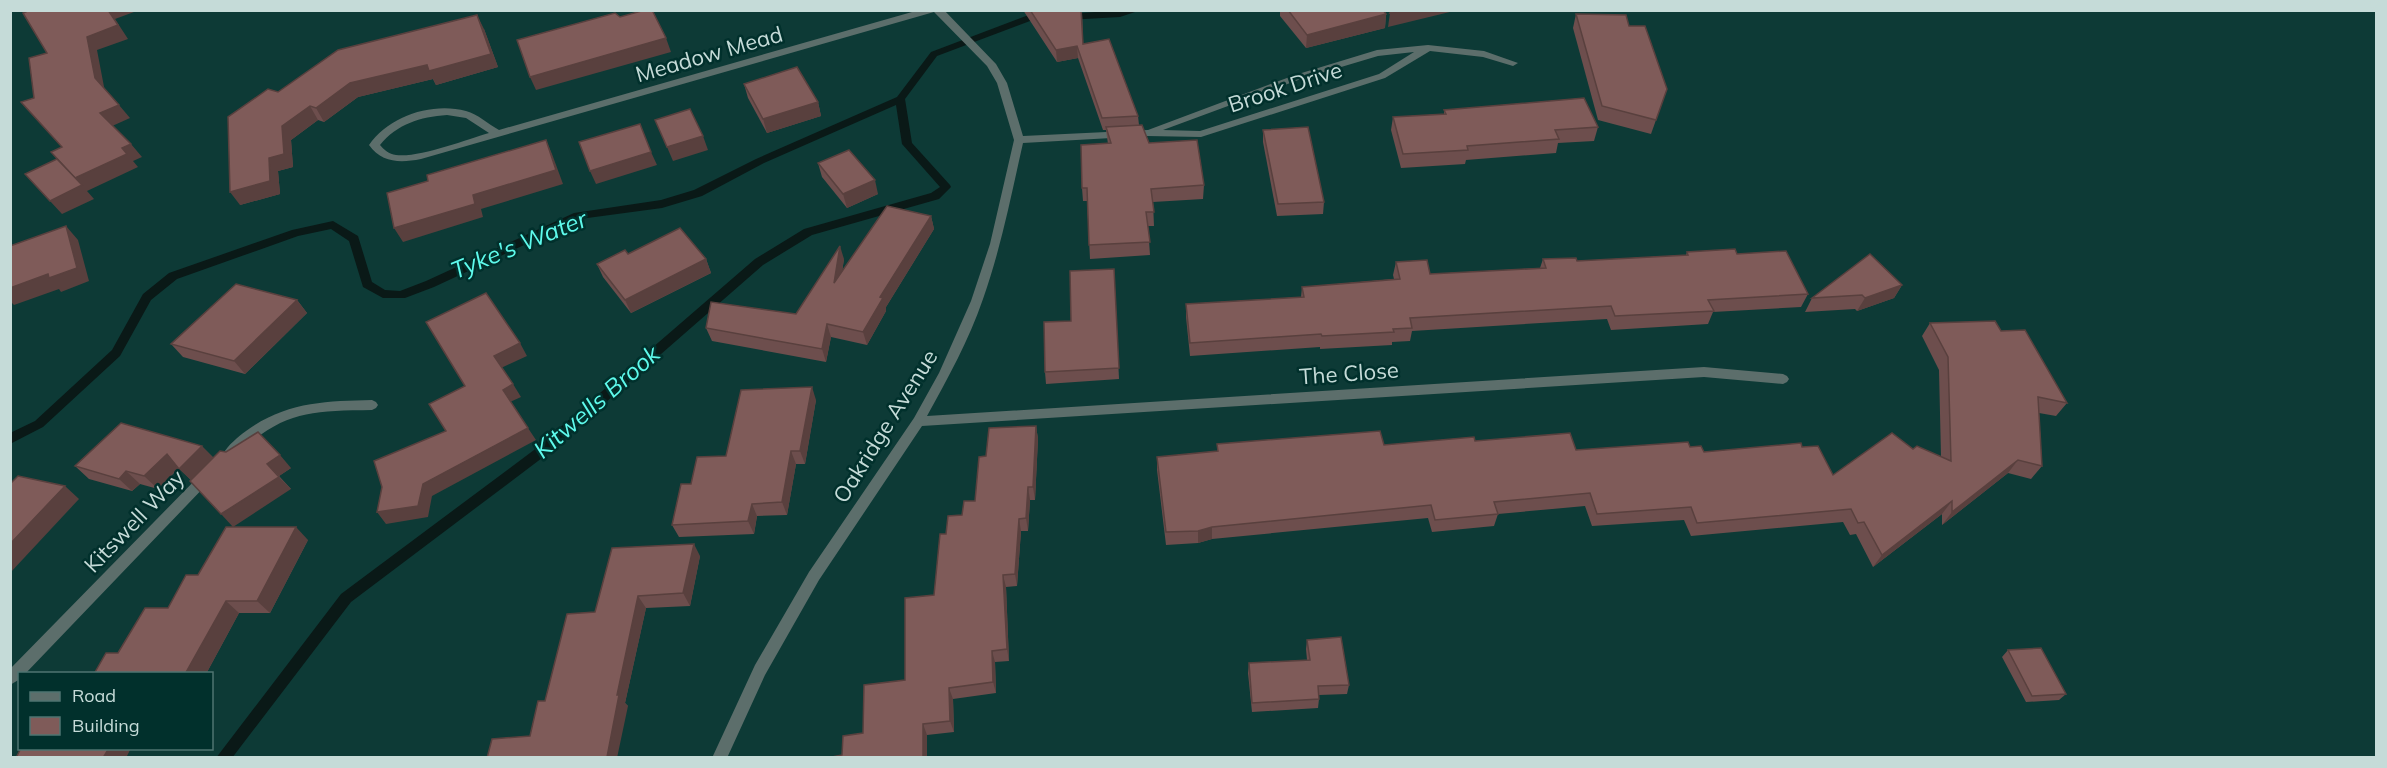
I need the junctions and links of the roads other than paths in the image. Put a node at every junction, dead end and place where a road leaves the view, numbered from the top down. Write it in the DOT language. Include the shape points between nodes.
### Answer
graph roads {
  1 [pos="931,10"];
  2 [pos="938,10"];
  3 [pos="1428,48"];
  4 [pos="1513,63"];
  5 [pos="1147,133"];
  6 [pos="497,134"];
  7 [pos="1019,140"];
  8 [pos="1783,379"];
  9 [pos="372,405"];
  10 [pos="918,421"];
  11 [pos="10,679"];
  12 [pos="719,758"];
  1 -- 6 [label="street, Meadow Mead"];
  2 -- 7 [label="street, Oakridge Avenue" via="991,64 1002,83"];
  3 -- 4 [label="street, Brook Drive" via="1484,54"];
  3 -- 5 [label="street, Brook Drive" via="1377,53 1298,77"];
  3 -- 5 [label="street, Brook Drive" via="1382,76 1201,134"];
  5 -- 7 [label="street, Brook Drive"];
  6 -- 6 [label="street, Meadow Mead" via="397,160 380,154 374,145 390,128 435,113 467,115"];
  7 -- 10 [label="street, Oakridge Avenue" via="995,244 977,301 945,374"];
  8 -- 10 [label="street, The Close" via="1704,372"];
  9 -- 11 [label="street, Kitswell Way" via="296,409 257,429"];
  10 -- 12 [label="street, Oakridge Avenue" via="814,576 760,670"];
}
